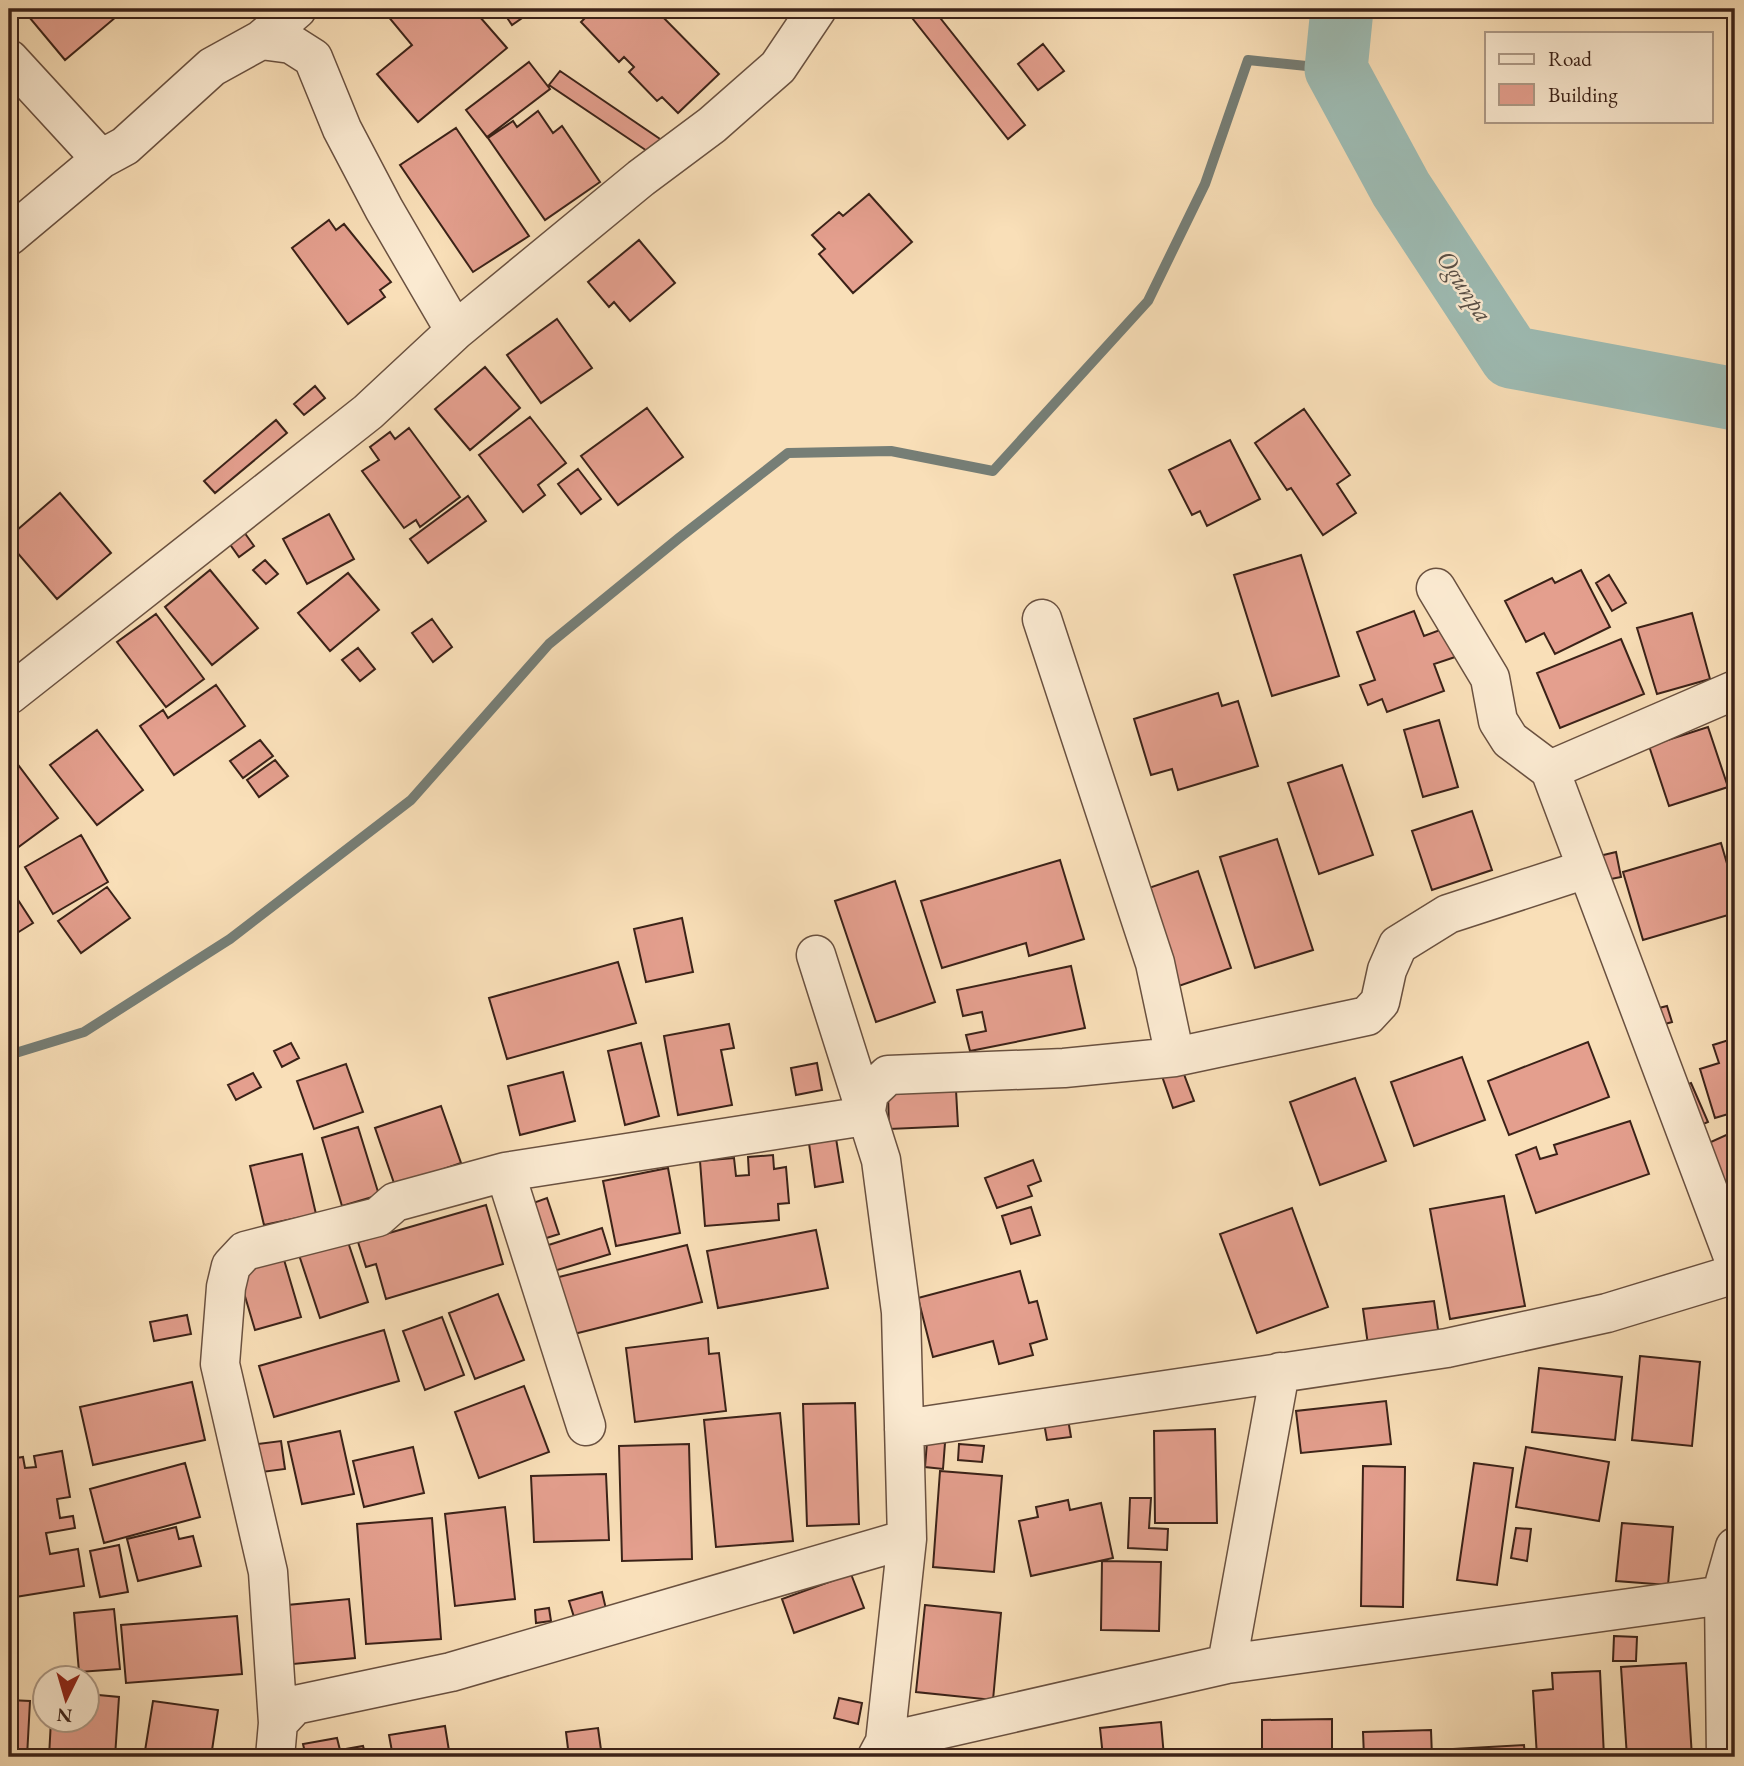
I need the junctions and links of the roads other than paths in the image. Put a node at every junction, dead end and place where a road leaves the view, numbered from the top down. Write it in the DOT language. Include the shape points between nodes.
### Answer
graph roads {
  1 [pos="297,9"];
  2 [pos="817,9"];
  3 [pos="261,40"];
  4 [pos="9,60"];
  5 [pos="101,159"];
  6 [pos="9,236"];
  7 [pos="455,331"];
  8 [pos="1436,588"];
  9 [pos="1042,620"];
  10 [pos="1735,690"];
  11 [pos="9,695"];
  12 [pos="1550,769"];
  13 [pos="1586,869"];
  14 [pos="816,955"];
  15 [pos="1175,1057"];
  16 [pos="865,1116"];
  17 [pos="505,1172"];
  18 [pos="1735,1262"];
  19 [pos="1280,1372"];
  20 [pos="586,1426"];
  21 [pos="904,1429"];
  22 [pos="907,1539"];
  23 [pos="1735,1547"];
  24 [pos="1724,1595"];
  25 [pos="1227,1664"];
  26 [pos="276,1740"];
  27 [pos="881,1750"];
  28 [pos="1726,1757"];
  1 -- 3 [label="street"];
  2 -- 7 [label="street" via="778,67"];
  3 -- 5 [label="street" via="212,67 125,146"];
  3 -- 7 [label="street" via="291,44 313,58 342,129"];
  4 -- 5 [label="street"];
  5 -- 6 [label="street"];
  7 -- 11 [label="street" via="368,412"];
  8 -- 12 [label="street" via="1490,678 1498,721 1510,740"];
  9 -- 15 [label="street" via="1156,963"];
  10 -- 12 [label="street"];
  12 -- 13 [label="street"];
  13 -- 15 [label="street" via="1448,914 1398,945 1380,1002 1367,1016"];
  13 -- 18 [label="street"];
  14 -- 16 [label="street"];
  15 -- 16 [label="street" via="1064,1068 888,1075 869,1093"];
  16 -- 17 [label="street"];
  16 -- 21 [label="street" via="881,1160 901,1312"];
  17 -- 20 [label="street"];
  17 -- 26 [label="street" via="395,1202 377,1217 245,1251 231,1266 220,1364 268,1572"];
  18 -- 19 [label="street" via="1607,1312 1447,1348"];
  19 -- 21 [label="street"];
  19 -- 25 [label="street"];
  21 -- 22 [label="street"];
  22 -- 26 [label="street" via="451,1672 295,1705"];
  22 -- 27 [label="street"];
  23 -- 24 [label="street"];
  24 -- 25 [label="street"];
  24 -- 28 [label="street"];
  25 -- 27 [label="street"];
}
